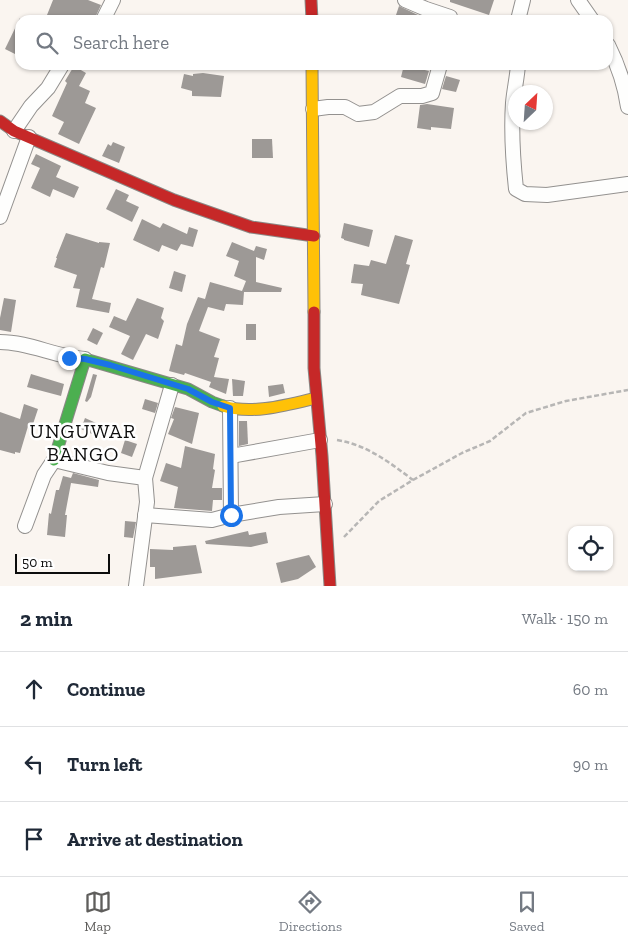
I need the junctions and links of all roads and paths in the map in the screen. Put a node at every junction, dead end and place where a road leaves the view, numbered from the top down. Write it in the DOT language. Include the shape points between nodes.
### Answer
graph roads {
  1 [pos="113,0"];
  2 [pos="311,0"];
  3 [pos="405,0"];
  4 [pos="523,0"];
  5 [pos="578,0"];
  6 [pos="105,15"];
  7 [pos="312,15"];
  8 [pos="444,15"];
  9 [pos="519,15"];
  10 [pos="588,15"];
  11 [pos="613,56"];
  12 [pos="59,70"];
  13 [pos="312,70"];
  14 [pos="439,70"];
  15 [pos="518,70"];
  16 [pos="628,107"];
  17 [pos="313,109"];
  18 [pos="0,122"];
  19 [pos="14,131"];
  20 [pos="30,137"];
  21 [pos="628,184"];
  22 [pos="0,217"];
  23 [pos="314,236"];
  24 [pos="0,342"];
  25 [pos="85,359"];
  26 [pos="172,385"];
  27 [pos="628,390"];
  28 [pos="316,398"];
  29 [pos="230,408"];
  30 [pos="320,440"];
  31 [pos="230,456"];
  32 [pos="54,460"];
  33 [pos="145,478"];
  34 [pos="413,480"];
  35 [pos="325,504"];
  36 [pos="145,515"];
  37 [pos="231,515"];
  38 [pos="24,526"];
  39 [pos="328,556"];
  40 [pos="136,586"];
  41 [pos="330,586"];
  1 -- 6 [label="street"];
  2 -- 7 [label="street"];
  3 -- 8 [label="street"];
  4 -- 9 [label="street"];
  5 -- 10 [label="street"];
  11 -- 16 [label="street"];
  12 -- 19 [label="street"];
  13 -- 17 [label="street"];
  14 -- 17 [label="street" via="432,93 400,96 374,112 358,114 345,107"];
  15 -- 21 [label="street" via="513,102 516,189 525,194 547,196"];
  17 -- 23 [label="street"];
  18 -- 19 [label="street"];
  19 -- 20 [label="street"];
  20 -- 22 [label="street"];
  20 -- 23 [label="street" via="174,200 251,226"];
  23 -- 28 [label="street"];
  24 -- 25 [label="street"];
  25 -- 26 [label="street"];
  25 -- 32 [label="street"];
  26 -- 29 [label="street"];
  26 -- 33 [label="street"];
  27 -- 34 [label="path" via="526,412 490,441"];
  28 -- 29 [label="street" via="269,409"];
  28 -- 30 [label="street"];
  29 -- 31 [label="street"];
  30 -- 31 [label="street"];
  30 -- 34 [label="path" via="339,440 362,447 378,454"];
  30 -- 35 [label="street"];
  31 -- 37 [label="street"];
  32 -- 33 [label="street"];
  32 -- 38 [label="street" via="44,475"];
  33 -- 36 [label="street"];
  34 -- 39 [label="path" via="379,501"];
  35 -- 37 [label="street"];
  35 -- 39 [label="street"];
  36 -- 37 [label="street" via="212,520"];
  36 -- 40 [label="street"];
  39 -- 41 [label="street"];
}
